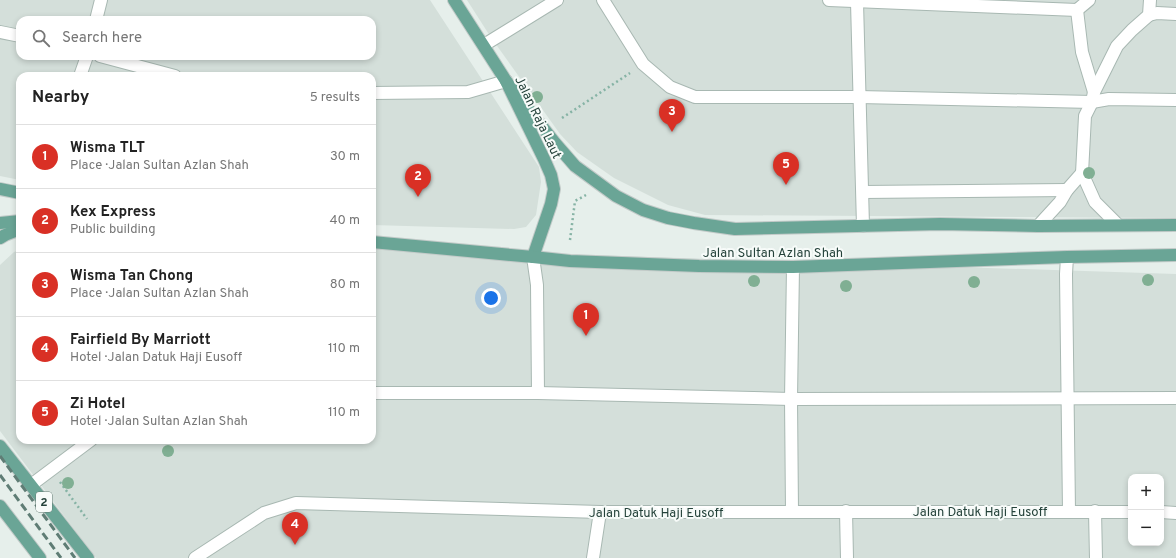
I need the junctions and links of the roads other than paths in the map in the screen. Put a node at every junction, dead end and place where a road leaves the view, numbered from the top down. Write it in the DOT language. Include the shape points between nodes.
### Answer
graph roads {
  1 [pos="101,0"];
  2 [pos="454,0"];
  3 [pos="557,0"];
  4 [pos="603,0"];
  5 [pos="830,0"];
  6 [pos="1089,0"];
  7 [pos="1150,0"];
  8 [pos="857,2"];
  9 [pos="936,2"];
  10 [pos="1077,10"];
  11 [pos="1176,14"];
  12 [pos="1149,15"];
  13 [pos="97,16"];
  14 [pos="0,32"];
  15 [pos="16,35"];
  16 [pos="484,45"];
  17 [pos="86,60"];
  18 [pos="115,60"];
  19 [pos="81,72"];
  20 [pos="160,72"];
  21 [pos="506,81"];
  22 [pos="376,93"];
  23 [pos="860,97"];
  24 [pos="1093,97"];
  25 [pos="1176,100"];
  26 [pos="1082,173"];
  27 [pos="0,189"];
  28 [pos="1067,190"];
  29 [pos="16,192"];
  30 [pos="862,192"];
  31 [pos="16,221"];
  32 [pos="0,223"];
  33 [pos="1118,225"];
  34 [pos="1176,225"];
  35 [pos="863,226"];
  36 [pos="1038,226"];
  37 [pos="16,231"];
  38 [pos="0,238"];
  39 [pos="376,242"];
  40 [pos="1176,255"];
  41 [pos="533,257"];
  42 [pos="1067,258"];
  43 [pos="793,267"];
  44 [pos="376,393"];
  45 [pos="538,393"];
  46 [pos="1068,397"];
  47 [pos="1176,398"];
  48 [pos="791,399"];
  49 [pos="87,444"];
  50 [pos="0,446"];
  51 [pos="31,485"];
  52 [pos="0,506"];
  53 [pos="792,511"];
  54 [pos="1096,511"];
  55 [pos="600,512"];
  56 [pos="846,512"];
  57 [pos="1069,512"];
  58 [pos="1128,512"];
  59 [pos="1164,512"];
  60 [pos="1176,512"];
  61 [pos="40,558"];
  62 [pos="88,558"];
  63 [pos="195,558"];
  64 [pos="593,558"];
  65 [pos="847,558"];
  66 [pos="1096,558"];
  1 -- 13 [label="street"];
  2 -- 16 [label="main road, Jalan Raja Laut"];
  3 -- 16 [label="street"];
  4 -- 23 [label="street" via="643,64 670,87 695,97"];
  5 -- 8 [label="street"];
  6 -- 10 [label="street"];
  7 -- 12 [label="street"];
  8 -- 9 [label="street"];
  8 -- 23 [label="street"];
  9 -- 10 [label="street"];
  10 -- 24 [label="street" via="1082,52"];
  11 -- 12 [label="street"];
  12 -- 24 [label="street" via="1117,46"];
  14 -- 15 [label="street"];
  16 -- 21 [label="main road, Jalan Raja Laut"];
  17 -- 19 [label="street"];
  18 -- 20 [label="street"];
  21 -- 22 [label="street" via="468,92"];
  21 -- 35 [label="main road, Jalan Sultan Azlan Shah" via="575,166 616,196 643,210 668,218 735,229"];
  21 -- 41 [label="main road, Jalan Raja Laut" via="544,159 554,189"];
  23 -- 24 [label="street"];
  23 -- 30 [label="street"];
  24 -- 25 [label="street"];
  24 -- 26 [label="street" via="1085,116"];
  26 -- 28 [label="street"];
  26 -- 33 [label="street" via="1096,202"];
  27 -- 29 [label="main road"];
  28 -- 30 [label="street"];
  28 -- 36 [label="street" via="1060,202"];
  30 -- 35 [label="street"];
  31 -- 32 [label="main road"];
  33 -- 34 [label="main road, Jalan Sultan Azlan Shah"];
  33 -- 36 [label="main road, Jalan Sultan Azlan Shah"];
  35 -- 36 [label="main road, Jalan Sultan Azlan Shah"];
  37 -- 38 [label="main road"];
  39 -- 41 [label="main road, Jalan Sultan Azlan Shah"];
  40 -- 42 [label="main road, Jalan Sultan Azlan Shah"];
  41 -- 43 [label="main road, Jalan Sultan Azlan Shah" via="586,262"];
  41 -- 45 [label="street" via="537,285"];
  42 -- 43 [label="main road, Jalan Sultan Azlan Shah"];
  42 -- 46 [label="street"];
  43 -- 48 [label="street"];
  44 -- 45 [label="street"];
  45 -- 48 [label="street"];
  46 -- 47 [label="street"];
  46 -- 48 [label="street"];
  46 -- 57 [label="street"];
  48 -- 53 [label="street"];
  49 -- 51 [label="street"];
  50 -- 51 [label="main road, 2"];
  51 -- 62 [label="main road, 2"];
  52 -- 61 [label="main road"];
  53 -- 55 [label="street, Jalan Datuk Haji Eusoff"];
  53 -- 56 [label="street, Jalan Datuk Haji Eusoff"];
  54 -- 57 [label="street, Jalan Datuk Haji Eusoff"];
  54 -- 58 [label="street, Jalan Datuk Haji Eusoff"];
  54 -- 66 [label="street"];
  55 -- 63 [label="street, Jalan Datuk Haji Eusoff" via="296,503 264,513"];
  55 -- 64 [label="street"];
  56 -- 57 [label="street, Jalan Datuk Haji Eusoff"];
  56 -- 65 [label="street"];
  59 -- 60 [label="street"];
}
